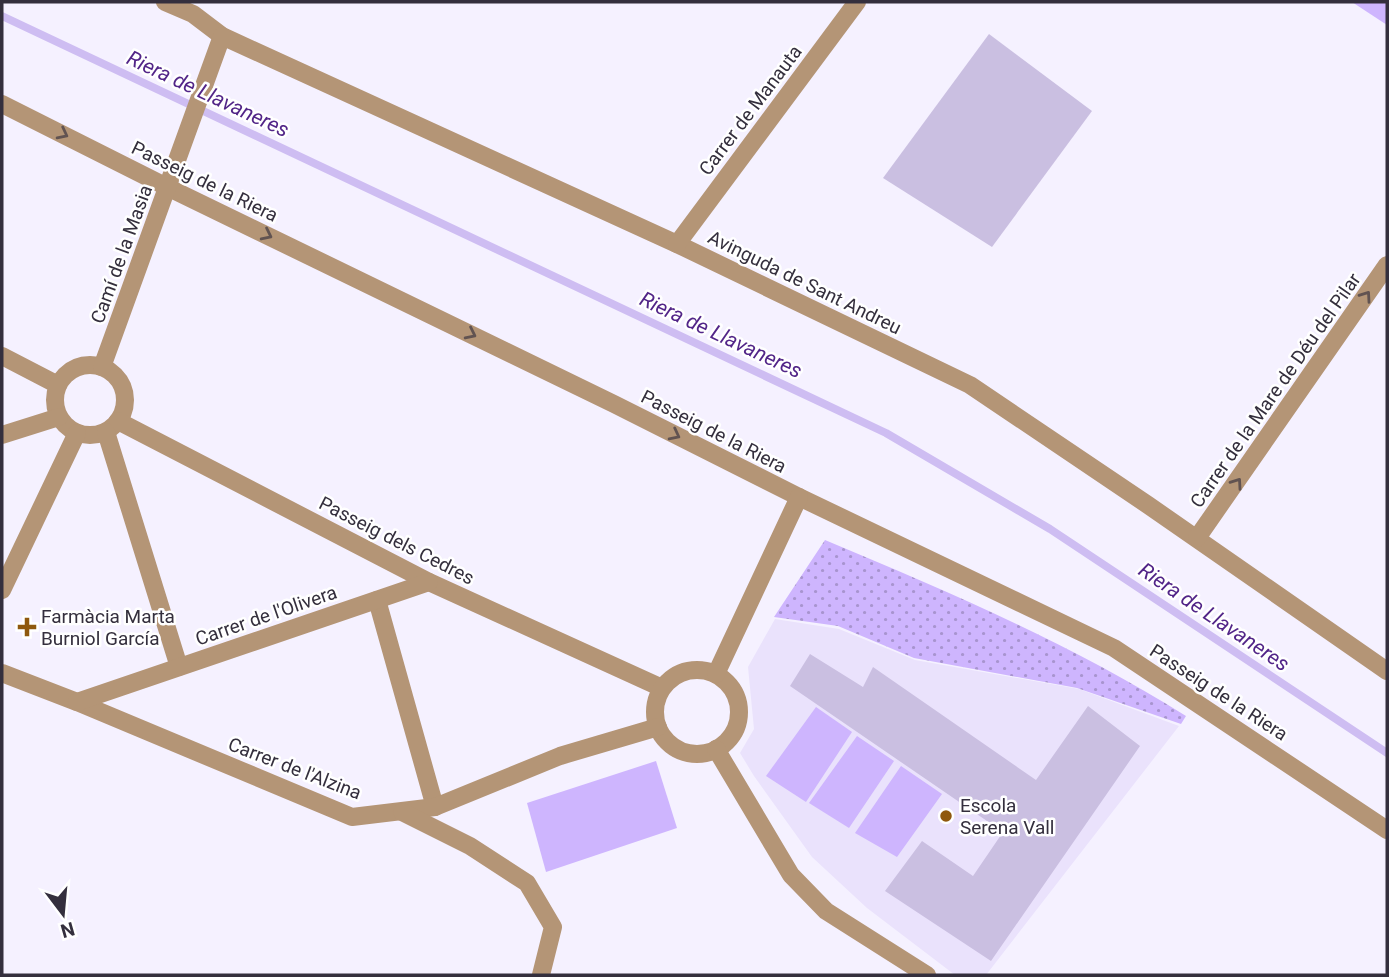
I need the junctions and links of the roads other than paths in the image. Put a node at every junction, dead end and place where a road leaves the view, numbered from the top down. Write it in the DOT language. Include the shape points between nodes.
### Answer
graph roads {
  1 [pos="165,2"];
  2 [pos="857,2"];
  3 [pos="222,36"];
  4 [pos="2,104"];
  5 [pos="167,187"];
  6 [pos="677,244"];
  7 [pos="1387,265"];
  8 [pos="2,356"];
  9 [pos="102,367"];
  10 [pos="58,385"];
  11 [pos="59,416"];
  12 [pos="112,426"];
  13 [pos="77,433"];
  14 [pos="2,435"];
  15 [pos="799,497"];
  16 [pos="1197,538"];
  17 [pos="429,582"];
  18 [pos="2,590"];
  19 [pos="377,600"];
  20 [pos="179,667"];
  21 [pos="1387,671"];
  22 [pos="2,673"];
  23 [pos="716,674"];
  24 [pos="662,688"];
  25 [pos="77,702"];
  26 [pos="658,727"];
  27 [pos="716,749"];
  28 [pos="435,807"];
  29 [pos="401,812"];
  30 [pos="1387,830"];
  31 [pos="541,975"];
  32 [pos="927,975"];
  1 -- 3 [label="street, Avinguda de Sant Andreu" via="192,14"];
  2 -- 6 [label="street, Carrer de Manauta"];
  3 -- 5 [label="street, Camí de la Masia"];
  3 -- 6 [label="street, Avinguda de Sant Andreu"];
  4 -- 5 [label="street, Passeig de la Riera, one-way"];
  5 -- 9 [label="street, Camí de la Masia"];
  5 -- 15 [label="street, Passeig de la Riera, one-way"];
  6 -- 16 [label="street, Avinguda de Sant Andreu" via="970,385"];
  16 -- 7 [label="street, Carrer de la Mare de Déu del Pilar, one-way"];
  8 -- 10 [label="street"];
  9 -- 10 [label="street" via="77,368"];
  9 -- 12 [label="street" via="119,380 125,394 124,408"];
  10 -- 11 [label="street" via="55,404"];
  11 -- 13 [label="street"];
  11 -- 14 [label="street"];
  12 -- 13 [label="street" via="92,435"];
  12 -- 17 [label="street, Passeig dels Cedres"];
  12 -- 20 [label="street"];
  13 -- 18 [label="street"];
  15 -- 23 [label="street"];
  15 -- 30 [label="street, Passeig de la Riera" via="1114,648"];
  16 -- 21 [label="street, Avinguda de Sant Andreu"];
  17 -- 19 [label="street, Carrer de l'Olivera"];
  17 -- 24 [label="street, Passeig dels Cedres"];
  19 -- 20 [label="street, Carrer de l'Olivera"];
  19 -- 28 [label="street"];
  20 -- 25 [label="street, Carrer de l'Olivera"];
  22 -- 25 [label="street, Carrer de l'Alzina"];
  23 -- 24 [label="street" via="688,671"];
  23 -- 27 [label="street" via="737,698 739,711 731,737"];
  24 -- 26 [label="street" via="656,701"];
  25 -- 29 [label="street, Carrer de l'Alzina" via="352,817"];
  26 -- 27 [label="street" via="680,750 695,754"];
  26 -- 28 [label="street, Carrer de l'Alzina" via="560,756"];
  27 -- 32 [label="street" via="791,875 826,911"];
  28 -- 29 [label="street, Carrer de l'Alzina"];
  29 -- 31 [label="street" via="471,846 527,883 553,927"];
}
